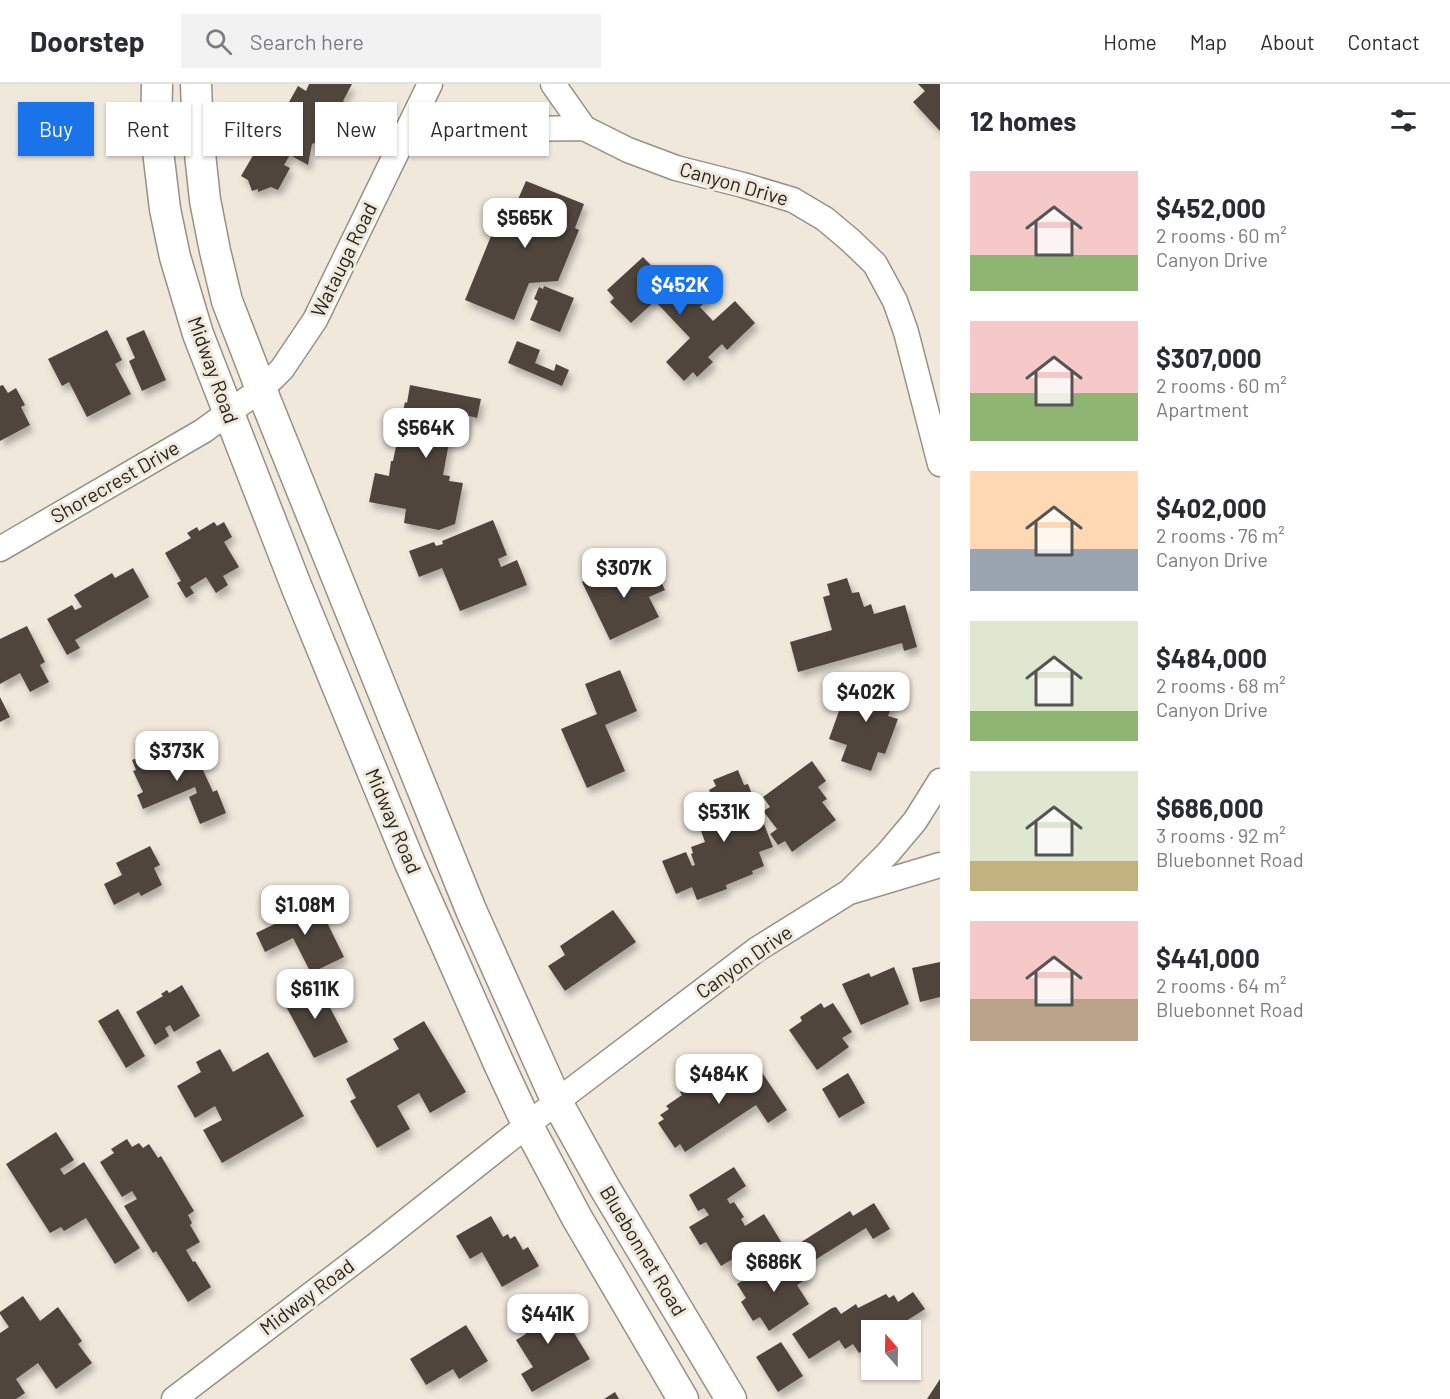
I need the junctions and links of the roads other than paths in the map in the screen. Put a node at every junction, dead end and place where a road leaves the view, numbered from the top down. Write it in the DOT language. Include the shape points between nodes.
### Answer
graph roads {
  1 [pos="157,84"];
  2 [pos="196,84"];
  3 [pos="430,84"];
  4 [pos="553,84"];
  5 [pos="584,128"];
  6 [pos="402,142"];
  7 [pos="261,389"];
  8 [pos="229,413"];
  9 [pos="940,464"];
  10 [pos="0,549"];
  11 [pos="940,782"];
  12 [pos="940,865"];
  13 [pos="849,892"];
  14 [pos="557,1102"];
  15 [pos="528,1126"];
  16 [pos="174,1399"];
  17 [pos="683,1399"];
  18 [pos="731,1399"];
  1 -- 8 [label="main road, Midway Road" via="156,134 175,257 198,334"];
  2 -- 7 [label="main road, Midway Road" via="205,200 215,251 227,301"];
  3 -- 6 [label="street, Watauga Road"];
  4 -- 5 [label="street, Canyon Drive"];
  5 -- 6 [label="street, Canyon Drive" via="499,129"];
  5 -- 9 [label="street, Canyon Drive" via="676,168 793,200 850,240 875,264 896,301"];
  6 -- 7 [label="street, Watauga Road" via="315,320 282,369"];
  7 -- 8 [label="street, Watauga Road"];
  7 -- 14 [label="main road, Midway Road" via="471,910"];
  8 -- 10 [label="street, Shorecrest Drive"];
  8 -- 15 [label="main road, Midway Road" via="410,863"];
  11 -- 13 [label="street, Canyon Drive" via="915,821"];
  12 -- 13 [label="street"];
  13 -- 14 [label="street, Canyon Drive" via="756,950"];
  14 -- 15 [label="street, Canyon Drive"];
  14 -- 18 [label="main road, Bluebonnet Road"];
  15 -- 16 [label="street, Midway Road"];
  15 -- 17 [label="main road, Bluebonnet Road"];
}
